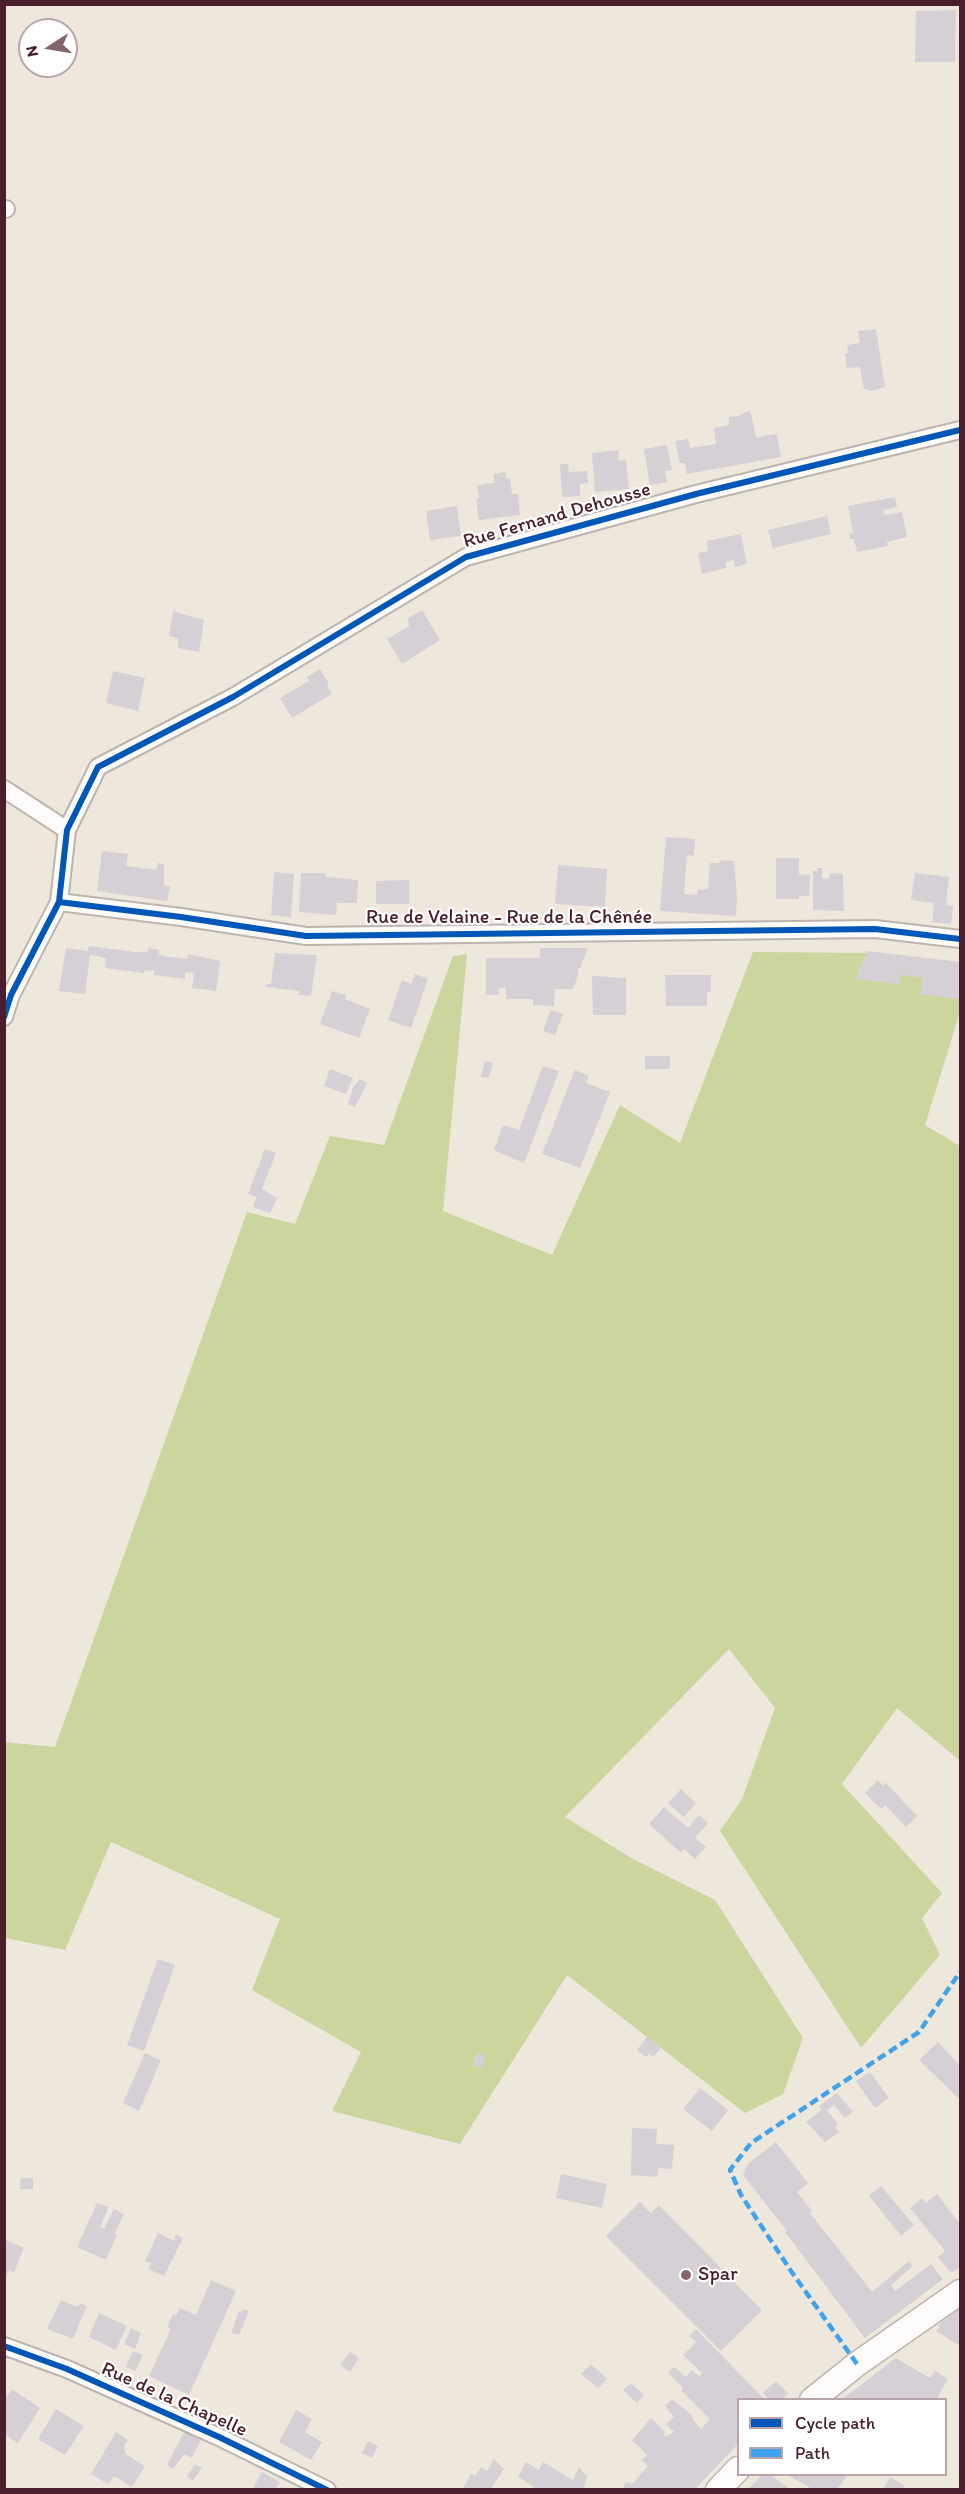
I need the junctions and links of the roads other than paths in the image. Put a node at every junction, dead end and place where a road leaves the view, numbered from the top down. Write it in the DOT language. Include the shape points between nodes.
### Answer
graph roads {
  1 [pos="960,430"];
  2 [pos="4,789"];
  3 [pos="67,830"];
  4 [pos="59,902"];
  5 [pos="960,939"];
  6 [pos="4,1017"];
  7 [pos="960,2292"];
  8 [pos="4,2346"];
  9 [pos="814,2398"];
  10 [pos="737,2470"];
  11 [pos="327,2490"];
  12 [pos="718,2490"];
  1 -- 3 [label="street, Rue Fernand Dehousse" via="696,494 466,557 233,697 98,766"];
  2 -- 3 [label="street"];
  3 -- 4 [label="street, Rue Fernand Dehousse"];
  4 -- 5 [label="street, Rue de Velaine - Rue de la Chênée" via="306,936 875,929"];
  4 -- 6 [label="street" via="11,995"];
  7 -- 9 [label="main road"];
  8 -- 11 [label="street, Rue de la Chapelle" via="67,2369"];
  10 -- 12 [label="main road"];
}
